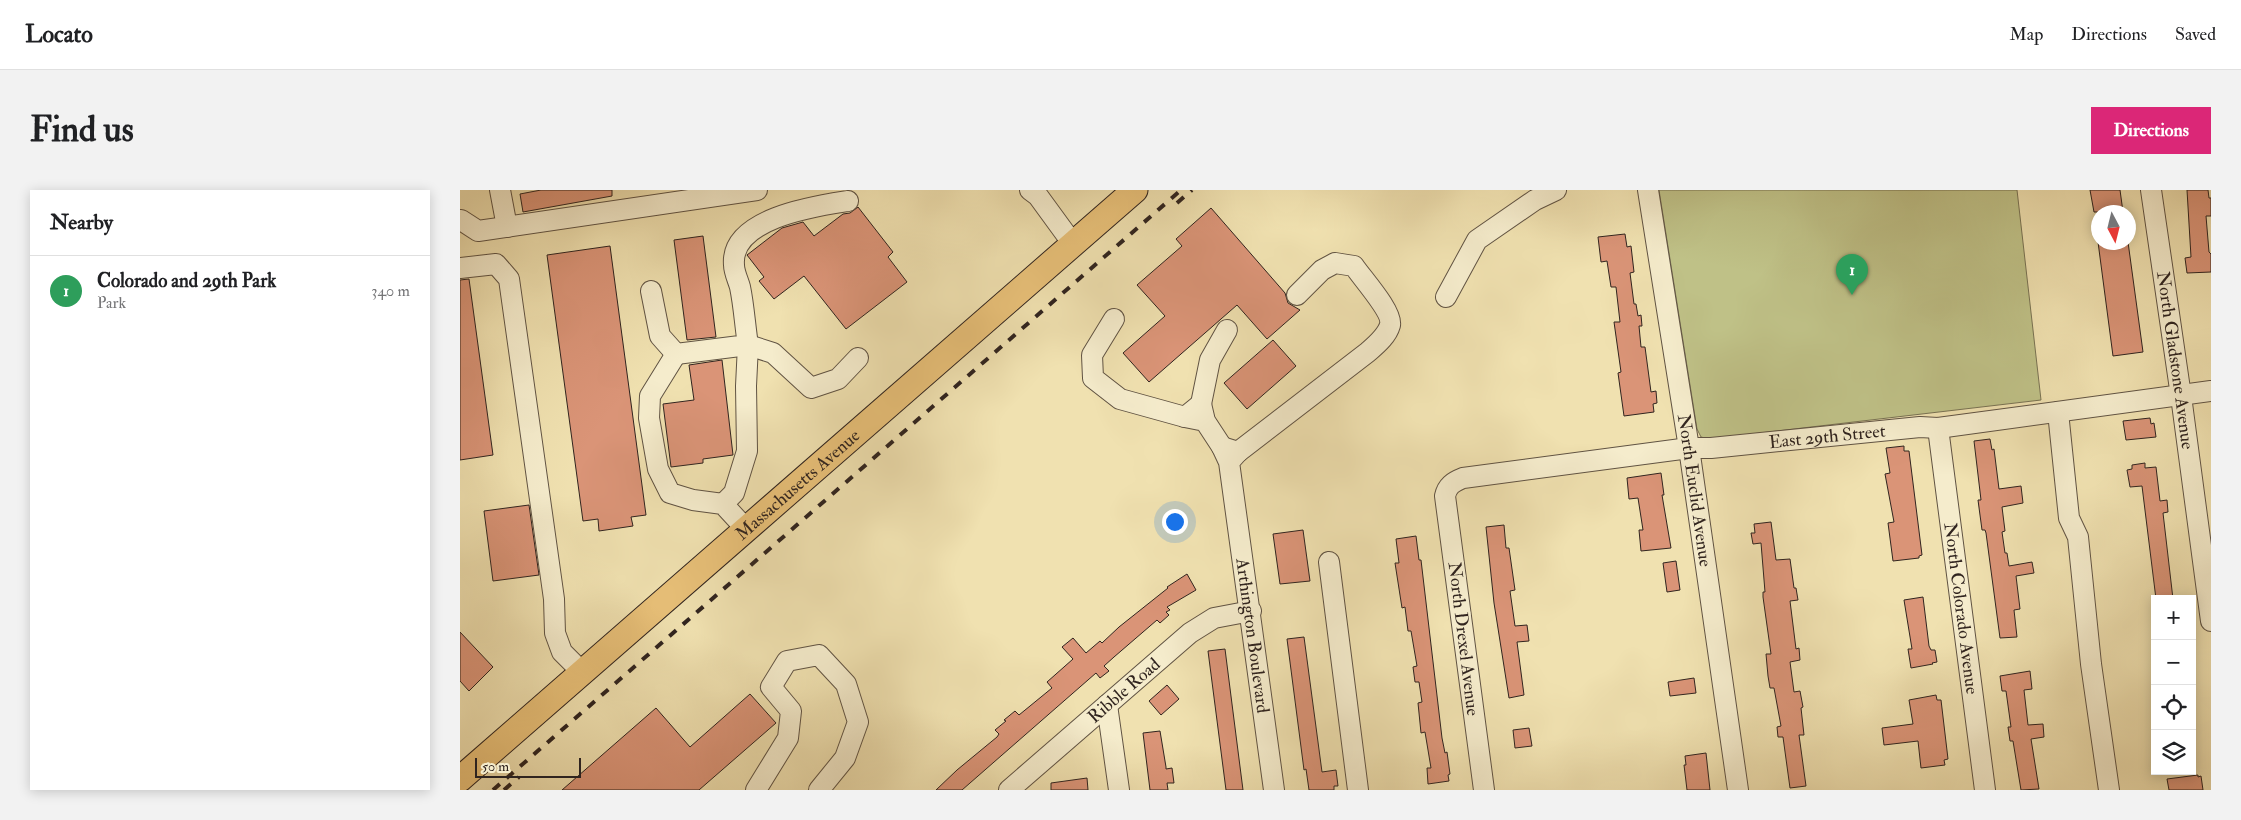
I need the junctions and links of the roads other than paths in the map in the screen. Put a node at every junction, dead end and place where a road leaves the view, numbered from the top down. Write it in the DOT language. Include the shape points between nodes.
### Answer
graph roads {
  1 [pos="500,190"];
  2 [pos="757,190"];
  3 [pos="1030,190"];
  4 [pos="1052,190"];
  5 [pos="1135,190"];
  6 [pos="1556,190"];
  7 [pos="1648,190"];
  8 [pos="2151,190"];
  9 [pos="848,201"];
  10 [pos="1049,210"];
  11 [pos="461,220"];
  12 [pos="507,227"];
  13 [pos="1073,244"];
  14 [pos="460,268"];
  15 [pos="651,291"];
  16 [pos="1298,295"];
  17 [pos="1446,297"];
  18 [pos="1114,320"];
  19 [pos="1227,330"];
  20 [pos="748,345"];
  21 [pos="676,354"];
  22 [pos="858,358"];
  23 [pos="2211,391"];
  24 [pos="2181,396"];
  25 [pos="2058,412"];
  26 [pos="1203,413"];
  27 [pos="1938,428"];
  28 [pos="1689,448"];
  29 [pos="1230,454"];
  30 [pos="1446,489"];
  31 [pos="723,504"];
  32 [pos="746,529"];
  33 [pos="1329,562"];
  34 [pos="1251,611"];
  35 [pos="2211,621"];
  36 [pos="582,672"];
  37 [pos="1107,705"];
  38 [pos="460,779"];
  39 [pos="756,790"];
  40 [pos="819,790"];
  41 [pos="1009,790"];
  42 [pos="1118,790"];
  43 [pos="1274,790"];
  44 [pos="1358,790"];
  45 [pos="1484,790"];
  46 [pos="1738,790"];
  47 [pos="1985,790"];
  48 [pos="2109,790"];
  1 -- 12 [label="street"];
  2 -- 12 [label="street"];
  3 -- 10 [label="street"];
  4 -- 10 [label="street"];
  5 -- 13 [label="main road, Massachusetts Avenue"];
  6 -- 17 [label="street" via="1535,200 1478,240"];
  7 -- 28 [label="street, North Euclid Avenue"];
  8 -- 24 [label="street, North Gladstone Avenue"];
  9 -- 20 [label="street" via="799,209 762,223 738,244 733,264 740,287"];
  10 -- 13 [label="street"];
  11 -- 12 [label="street" via="478,231"];
  13 -- 32 [label="main road, Massachusetts Avenue"];
  14 -- 36 [label="street" via="496,264 509,279 554,599 555,633 562,652"];
  15 -- 21 [label="street" via="660,336"];
  16 -- 29 [label="street" via="1322,270 1334,263 1354,266 1388,313 1390,325 1382,339 1368,352"];
  18 -- 26 [label="street" via="1092,355 1093,378 1120,399 1185,417"];
  19 -- 26 [label="street" via="1210,360"];
  20 -- 21 [label="street"];
  20 -- 22 [label="street" via="773,353 811,388 838,379"];
  20 -- 31 [label="street" via="747,451 734,493"];
  21 -- 31 [label="street" via="650,396 649,418 658,469 670,493"];
  23 -- 24 [label="street, East 29th Street"];
  24 -- 25 [label="street, East 29th Street"];
  24 -- 35 [label="street, North Gladstone Avenue"];
  25 -- 27 [label="street, East 29th Street"];
  25 -- 48 [label="street" via="2069,518 2078,537 2091,664"];
  26 -- 29 [label="street"];
  27 -- 28 [label="street, East 29th Street"];
  27 -- 47 [label="street, North Colorado Avenue"];
  28 -- 30 [label="street, East 29th Street" via="1463,478"];
  28 -- 46 [label="street, North Euclid Avenue"];
  29 -- 34 [label="street, Arthington Boulevard"];
  30 -- 45 [label="street, North Drexel Avenue"];
  31 -- 32 [label="street"];
  32 -- 36 [label="main road, Massachusetts Avenue"];
  33 -- 44 [label="street"];
  34 -- 37 [label="street, Ribble Road" via="1214,618 1196,629"];
  34 -- 43 [label="street, Arthington Boulevard"];
  36 -- 38 [label="main road, Massachusetts Avenue"];
  37 -- 41 [label="street, Ribble Road"];
  37 -- 42 [label="street"];
  39 -- 40 [label="street" via="788,738 790,711 771,687 787,661 819,654 846,684 858,722 845,758"];
}
